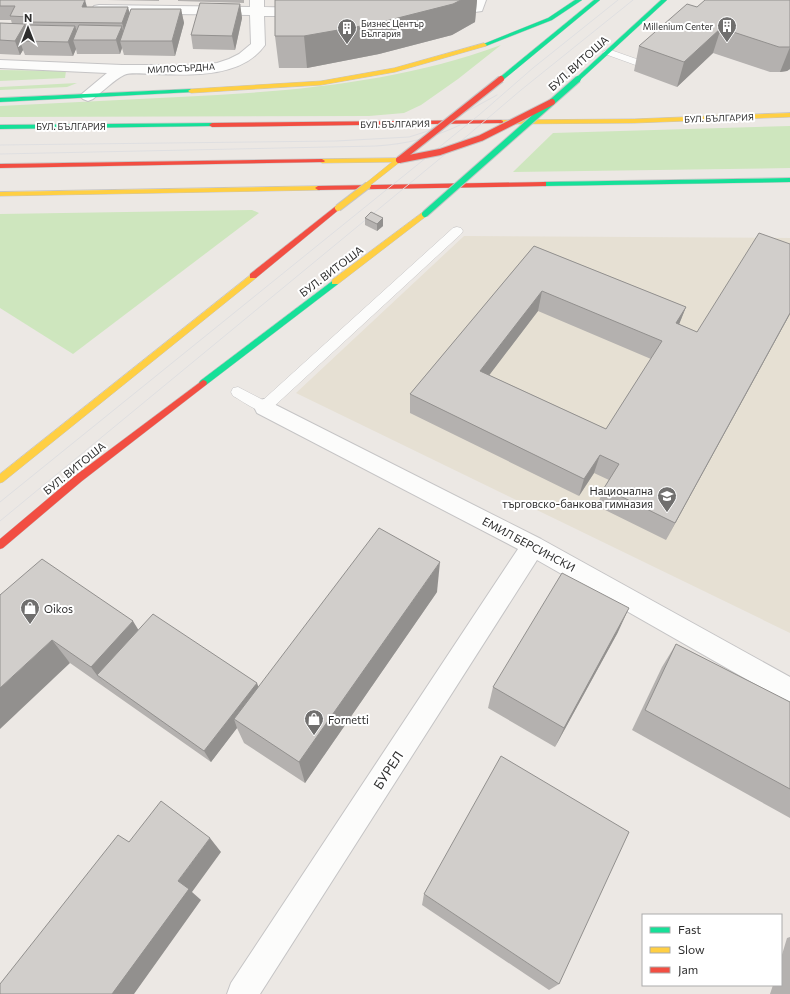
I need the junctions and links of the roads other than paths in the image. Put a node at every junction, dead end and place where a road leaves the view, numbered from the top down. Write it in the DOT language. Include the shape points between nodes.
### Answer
graph roads {
  1 [pos="579,0"];
  2 [pos="598,0"];
  3 [pos="664,0"];
  4 [pos="478,4"];
  5 [pos="258,6"];
  6 [pos="86,9"];
  7 [pos="321,12"];
  8 [pos="432,12"];
  9 [pos="608,52"];
  10 [pos="0,64"];
  11 [pos="641,64"];
  12 [pos="121,70"];
  13 [pos="88,96"];
  14 [pos="0,100"];
  15 [pos="552,102"];
  16 [pos="790,116"];
  17 [pos="0,127"];
  18 [pos="399,160"];
  19 [pos="0,166"];
  20 [pos="790,180"];
  21 [pos="0,194"];
  22 [pos="457,231"];
  23 [pos="238,392"];
  24 [pos="264,407"];
  25 [pos="0,479"];
  26 [pos="0,545"];
  27 [pos="533,546"];
  28 [pos="790,690"];
  29 [pos="242,994"];
  1 -- 13 [label="main road" via="550,19 505,38 442,59 396,70 321,83"];
  2 -- 18 [label="main road, bridge"];
  3 -- 9 [label="main road, БУЛ. ВИТОША"];
  4 -- 8 [label="street" via="456,12"];
  5 -- 6 [label="street"];
  5 -- 7 [label="street"];
  5 -- 12 [label="street, МИЛОСЪРДНА" via="258,45 244,58 212,68"];
  9 -- 11 [label="lane"];
  9 -- 15 [label="main road, БУЛ. ВИТОША, bridge"];
  10 -- 12 [label="street, МИЛОСЪРДНА"];
  12 -- 13 [label="street"];
  13 -- 14 [label="main road"];
  15 -- 18 [label="main road, bridge" via="480,138 440,152"];
  15 -- 26 [label="main road, БУЛ. ВИТОША, bridge" via="425,214 79,478"];
  16 -- 17 [label="main road, БУЛ. БЪЛГАРИЯ" via="634,121"];
  18 -- 19 [label="main road"];
  18 -- 25 [label="main road, bridge"];
  20 -- 21 [label="main road"];
  22 -- 24 [label="lane"];
  23 -- 24 [label="lane"];
  24 -- 27 [label="street, ЕМИЛ БЕРСИНСКИ"];
  27 -- 28 [label="street, ЕМИЛ БЕРСИНСКИ"];
  27 -- 29 [label="street, БУРЕЛ"];
}
